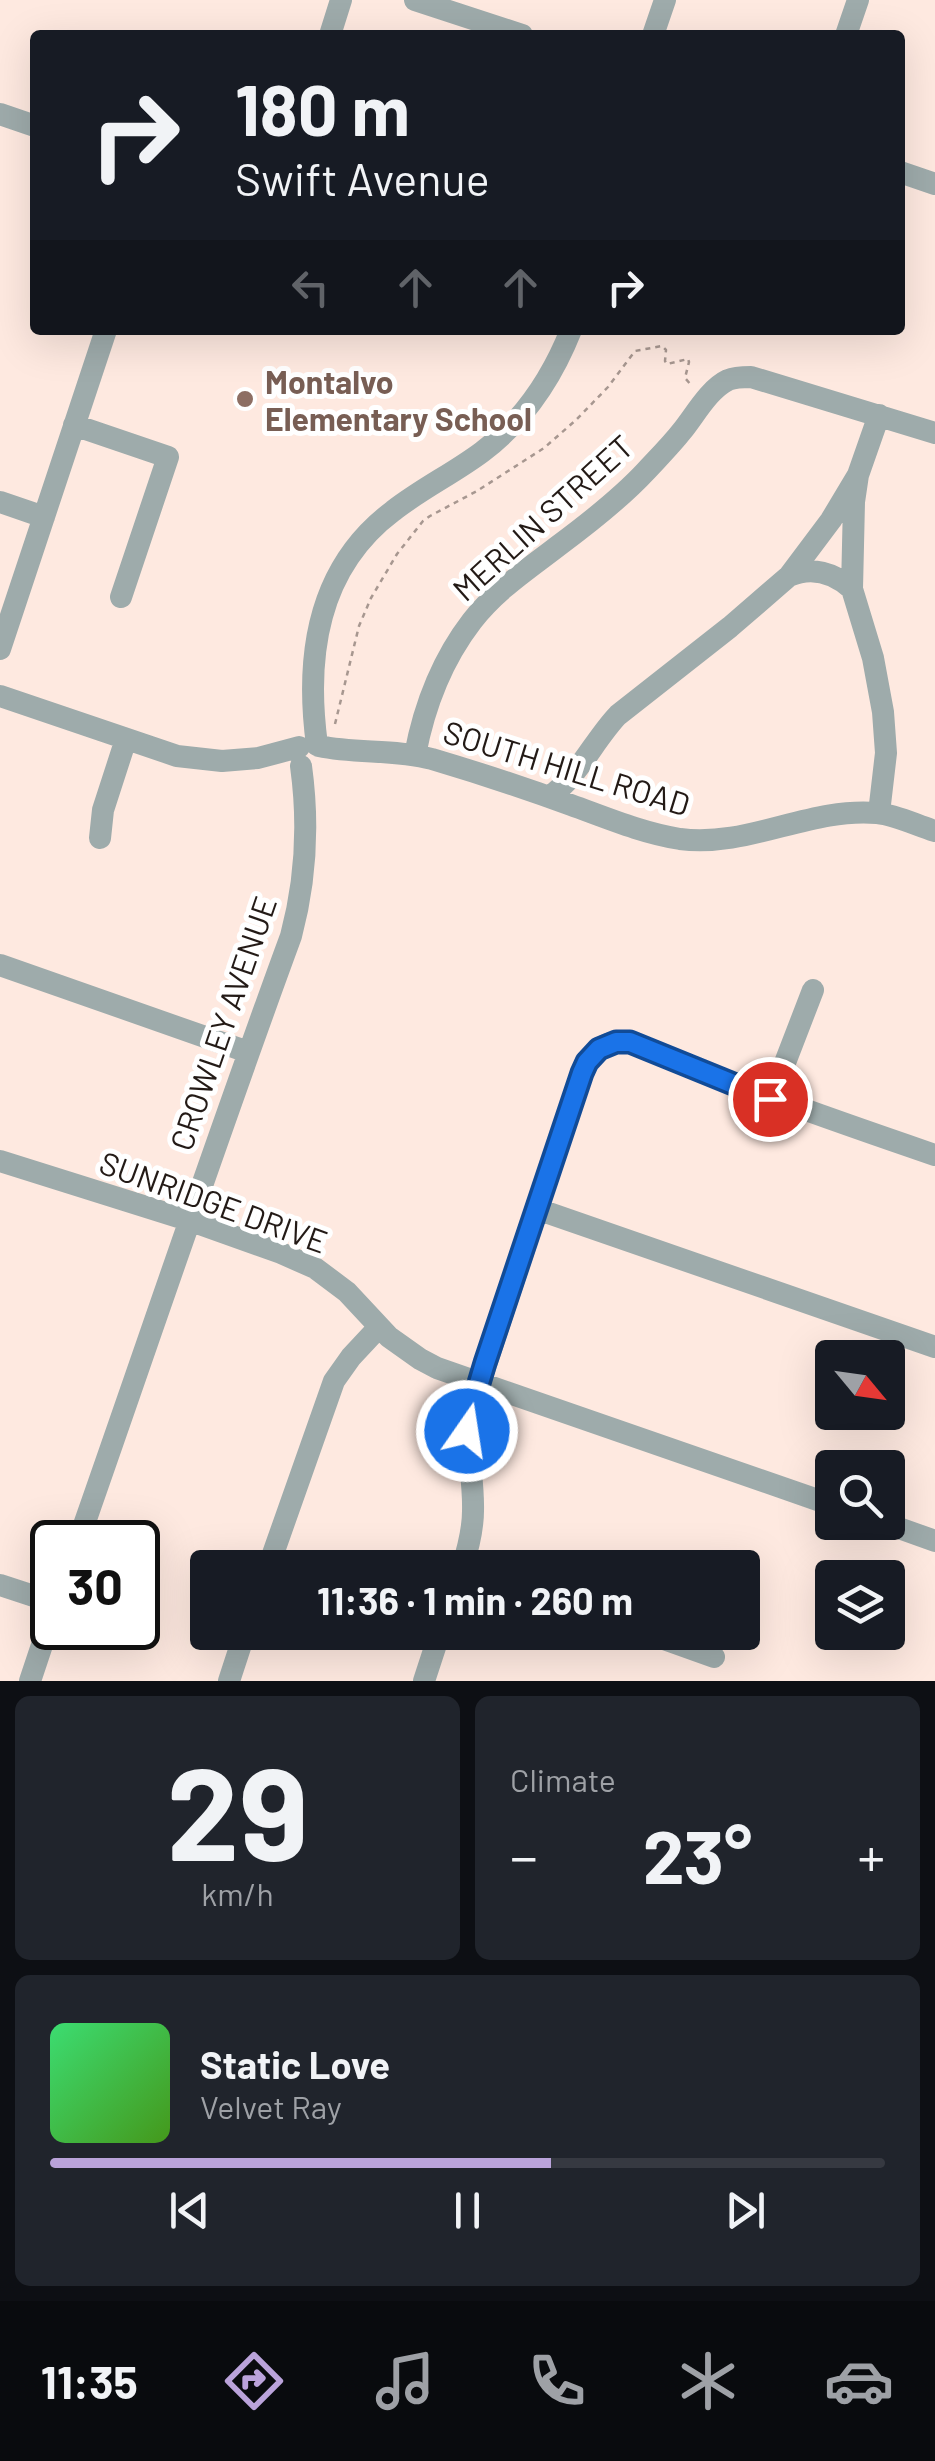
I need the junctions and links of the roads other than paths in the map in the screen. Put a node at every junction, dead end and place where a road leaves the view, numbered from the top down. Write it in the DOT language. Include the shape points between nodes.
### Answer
graph roads {
  1 [pos="341,0"];
  2 [pos="415,0"];
  3 [pos="664,0"];
  4 [pos="858,0"];
  5 [pos="335,30"];
  6 [pos="507,30"];
  7 [pos="655,30"];
  8 [pos="848,30"];
  9 [pos="0,114"];
  10 [pos="30,124"];
  11 [pos="905,174"];
  12 [pos="935,184"];
  13 [pos="104,335"];
  14 [pos="568,335"];
  15 [pos="879,415"];
  16 [pos="74,424"];
  17 [pos="935,434"];
  18 [pos="858,475"];
  19 [pos="0,502"];
  20 [pos="44,517"];
  21 [pos="789,576"];
  22 [pos="852,589"];
  23 [pos="121,598"];
  24 [pos="0,649"];
  25 [pos="0,696"];
  26 [pos="126,739"];
  27 [pos="311,753"];
  28 [pos="416,754"];
  29 [pos="586,759"];
  30 [pos="549,797"];
  31 [pos="584,809"];
  32 [pos="879,813"];
  33 [pos="935,831"];
  34 [pos="100,838"];
  35 [pos="0,966"];
  36 [pos="813,990"];
  37 [pos="248,1052"];
  38 [pos="770,1099"];
  39 [pos="935,1155"];
  40 [pos="0,1160"];
  41 [pos="536,1209"];
  42 [pos="190,1221"];
  43 [pos="379,1327"];
  44 [pos="935,1347"];
  45 [pos="479,1382"];
  46 [pos="815,1500"];
  47 [pos="86,1520"];
  48 [pos="905,1530"];
  49 [pos="935,1541"];
  50 [pos="274,1550"];
  51 [pos="468,1550"];
  52 [pos="0,1585"];
  53 [pos="30,1595"];
  54 [pos="40,1650"];
  55 [pos="240,1650"];
  56 [pos="434,1650"];
  57 [pos="696,1650"];
  58 [pos="714,1656"];
  59 [pos="30,1681"];
  60 [pos="229,1681"];
  61 [pos="424,1681"];
  1 -- 5 [label="street"];
  2 -- 6 [label="street"];
  3 -- 7 [label="street"];
  4 -- 8 [label="street"];
  9 -- 10 [label="street"];
  11 -- 12 [label="street"];
  13 -- 16 [label="street"];
  14 -- 27 [label="street" via="552,372 508,429 392,511 342,567 315,642"];
  15 -- 17 [label="street, MERLIN STREET"];
  15 -- 18 [label="street"];
  15 -- 28 [label="street, MERLIN STREET" via="750,377 726,381 641,476 514,578 472,621 439,678"];
  16 -- 20 [label="street"];
  16 -- 23 [label="street" via="168,457"];
  18 -- 21 [label="street"];
  18 -- 22 [label="street"];
  19 -- 20 [label="street"];
  20 -- 24 [label="street"];
  21 -- 22 [label="street" via="809,570"];
  21 -- 29 [label="street" via="618,715"];
  22 -- 32 [label="street" via="884,712"];
  25 -- 26 [label="street, SOUTH HILL ROAD"];
  26 -- 27 [label="street, SOUTH HILL ROAD" via="200,760"];
  26 -- 34 [label="street"];
  27 -- 28 [label="street, SOUTH HILL ROAD"];
  27 -- 37 [label="street, CROWLEY AVENUE" via="299,906"];
  28 -- 30 [label="street, SOUTH HILL ROAD"];
  29 -- 30 [label="street"];
  29 -- 31 [label="street"];
  30 -- 31 [label="street, SOUTH HILL ROAD"];
  31 -- 32 [label="street, SOUTH HILL ROAD" via="644,831 708,841 822,816"];
  32 -- 33 [label="street, SOUTH HILL ROAD"];
  35 -- 37 [label="street"];
  36 -- 38 [label="street"];
  37 -- 42 [label="street, CROWLEY AVENUE"];
  38 -- 39 [label="street"];
  38 -- 41 [label="street" via="636,1044 599,1049 582,1073"];
  40 -- 42 [label="street, SUNRIDGE DRIVE"];
  41 -- 44 [label="street"];
  41 -- 45 [label="street"];
  42 -- 43 [label="street, SUNRIDGE DRIVE" via="315,1268"];
  42 -- 47 [label="street, CROWLEY AVENUE"];
  43 -- 45 [label="street, SUNRIDGE DRIVE" via="420,1360"];
  43 -- 50 [label="street" via="334,1381"];
  45 -- 46 [label="street, SUNRIDGE DRIVE"];
  45 -- 51 [label="street" via="467,1431 473,1512"];
  48 -- 49 [label="street"];
  52 -- 53 [label="street"];
  54 -- 59 [label="street"];
  55 -- 60 [label="street"];
  56 -- 61 [label="street"];
  57 -- 58 [label="street"];
}
